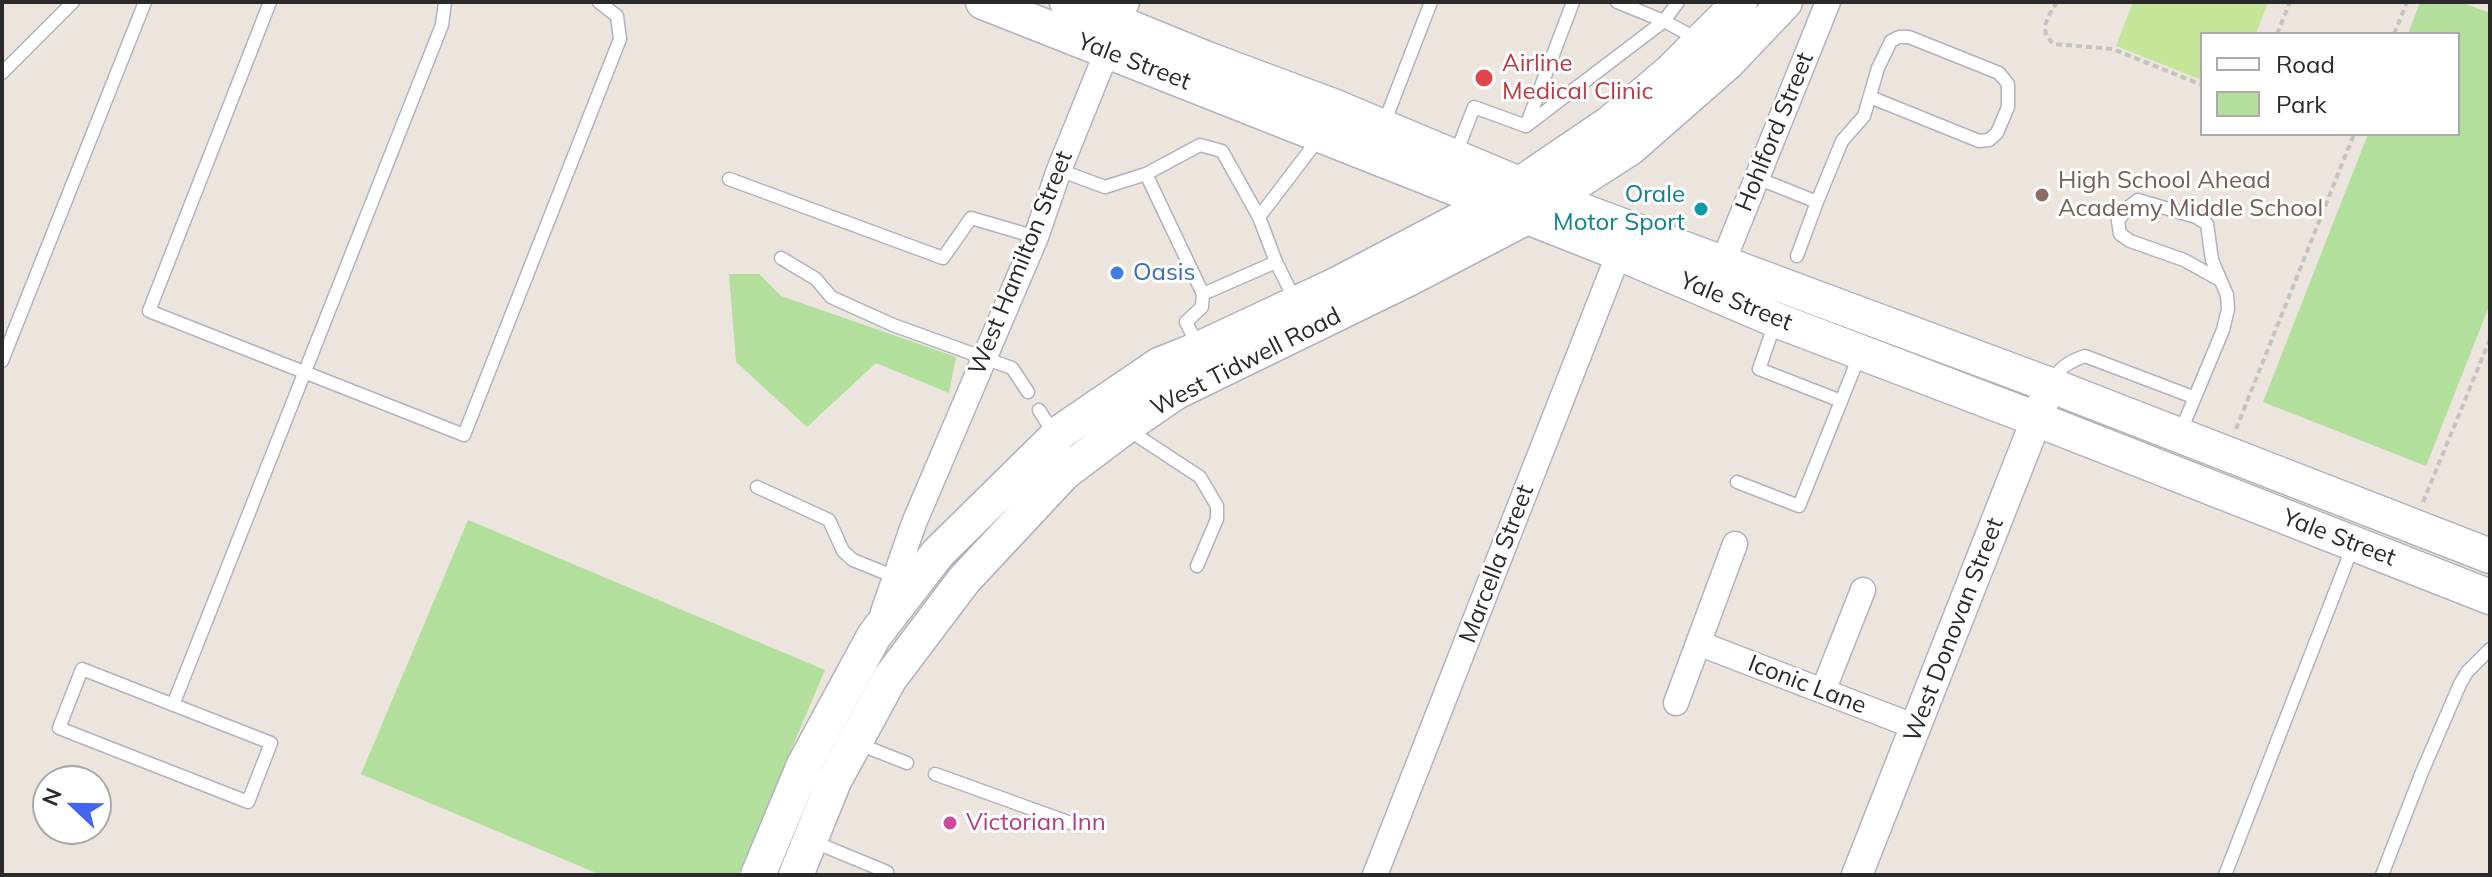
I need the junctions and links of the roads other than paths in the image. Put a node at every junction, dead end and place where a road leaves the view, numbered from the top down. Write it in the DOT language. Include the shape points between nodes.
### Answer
graph roads {
  1 [pos="73,2"];
  2 [pos="145,2"];
  3 [pos="270,2"];
  4 [pos="445,2"];
  5 [pos="599,2"];
  6 [pos="983,2"];
  7 [pos="1067,2"];
  8 [pos="1431,2"];
  9 [pos="1573,2"];
  10 [pos="1617,2"];
  11 [pos="1678,2"];
  12 [pos="1740,2"];
  13 [pos="1785,2"];
  14 [pos="1828,2"];
  15 [pos="1664,21"];
  16 [pos="1117,26"];
  17 [pos="1702,42"];
  18 [pos="2,73"];
  19 [pos="1870,97"];
  20 [pos="1327,120"];
  21 [pos="1383,126"];
  22 [pos="1526,126"];
  23 [pos="1455,156"];
  24 [pos="1059,170"];
  25 [pos="1146,174"];
  26 [pos="1757,178"];
  27 [pos="729,179"];
  28 [pos="1522,183"];
  29 [pos="1554,197"];
  30 [pos="1817,202"];
  31 [pos="1492,203"];
  32 [pos="1259,217"];
  33 [pos="1527,217"];
  34 [pos="1036,237"];
  35 [pos="1619,253"];
  36 [pos="1797,256"];
  37 [pos="781,258"];
  38 [pos="1276,262"];
  39 [pos="1723,262"];
  40 [pos="2220,280"];
  41 [pos="1203,294"];
  42 [pos="1297,303"];
  43 [pos="1776,320"];
  44 [pos="1861,351"];
  45 [pos="985,356"];
  46 [pos="2,361"];
  47 [pos="1205,363"];
  48 [pos="305,371"];
  49 [pos="2050,385"];
  50 [pos="1028,392"];
  51 [pos="2193,397"];
  52 [pos="1841,401"];
  53 [pos="2036,419"];
  54 [pos="1125,427"];
  55 [pos="2179,435"];
  56 [pos="2282,475"];
  57 [pos="1737,482"];
  58 [pos="757,487"];
  59 [pos="2268,510"];
  60 [pos="914,523"];
  61 [pos="1735,544"];
  62 [pos="2354,544"];
  63 [pos="938,553"];
  64 [pos="2490,556"];
  65 [pos="1197,566"];
  66 [pos="895,577"];
  67 [pos="964,580"];
  68 [pos="1863,590"];
  69 [pos="2490,597"];
  70 [pos="874,636"];
  71 [pos="1698,643"];
  72 [pos="2490,649"];
  73 [pos="1823,691"];
  74 [pos="1676,703"];
  75 [pos="173,705"];
  76 [pos="1916,727"];
  77 [pos="856,743"];
  78 [pos="907,763"];
  79 [pos="935,774"];
  80 [pos="1079,826"];
  81 [pos="777,827"];
  82 [pos="811,841"];
  83 [pos="758,875"];
  84 [pos="796,875"];
  85 [pos="886,875"];
  86 [pos="1375,875"];
  87 [pos="1857,875"];
  88 [pos="2225,875"];
  89 [pos="2382,875"];
  1 -- 18 [label="lane"];
  2 -- 46 [label="lane"];
  3 -- 48 [label="lane" via="149,311"];
  4 -- 48 [label="lane" via="442,25"];
  5 -- 48 [label="lane" via="617,16 620,39 464,435"];
  6 -- 16 [label="main road, Yale Street"];
  7 -- 16 [label="main road, Yale Street"];
  8 -- 21 [label="lane"];
  9 -- 22 [label="lane"];
  10 -- 15 [label="lane"];
  11 -- 15 [label="lane"];
  12 -- 17 [label="main road, West Tidwell Road"];
  13 -- 29 [label="main road, West Tidwell Road" via="1728,62 1630,148"];
  14 -- 26 [label="street, Hohlford Street"];
  15 -- 17 [label="lane"];
  15 -- 22 [label="lane"];
  16 -- 20 [label="main road, Yale Street"];
  16 -- 24 [label="street, West Hamilton Street"];
  17 -- 28 [label="main road, West Tidwell Road" via="1610,123"];
  19 -- 19 [label="lane" via="1979,141 1997,133 2008,107 2008,84 1999,73 1899,37 1891,41"];
  19 -- 30 [label="lane" via="1864,116 1842,141"];
  20 -- 21 [label="main road, Yale Street"];
  20 -- 31 [label="main road, Yale Street"];
  20 -- 32 [label="lane"];
  21 -- 23 [label="main road, Yale Street"];
  22 -- 23 [label="lane" via="1474,107"];
  23 -- 28 [label="main road, Yale Street"];
  24 -- 25 [label="lane" via="1105,187"];
  24 -- 34 [label="street, West Hamilton Street"];
  25 -- 32 [label="lane" via="1200,145 1222,151"];
  25 -- 41 [label="lane"];
  26 -- 30 [label="lane"];
  26 -- 39 [label="street, Hohlford Street"];
  27 -- 34 [label="lane" via="943,258 971,218"];
  28 -- 29 [label="main road, Yale Street"];
  28 -- 31 [label="main road, West Tidwell Road"];
  29 -- 33 [label="main road, West Tidwell Road"];
  29 -- 39 [label="main road, Yale Street"];
  30 -- 36 [label="lane"];
  31 -- 33 [label="main road, Yale Street"];
  31 -- 42 [label="main road, West Tidwell Road"];
  32 -- 38 [label="lane"];
  33 -- 35 [label="main road, Yale Street"];
  33 -- 47 [label="main road, West Tidwell Road"];
  34 -- 45 [label="street, West Hamilton Street"];
  35 -- 43 [label="main road, Yale Street"];
  35 -- 86 [label="street, Marcella Street"];
  37 -- 45 [label="lane" via="816,279 831,297"];
  38 -- 41 [label="lane"];
  38 -- 42 [label="lane"];
  39 -- 49 [label="main road, Yale Street"];
  40 -- 40 [label="lane" via="2207,224 2196,217 2138,200 2118,221 2120,234 2130,241 2184,260"];
  40 -- 51 [label="lane" via="2228,309"];
  41 -- 47 [label="lane" via="1202,307 1186,322"];
  42 -- 47 [label="main road, West Tidwell Road"];
  43 -- 44 [label="main road, Yale Street"];
  43 -- 52 [label="lane" via="1759,369"];
  44 -- 52 [label="lane"];
  44 -- 53 [label="main road, Yale Street"];
  45 -- 50 [label="lane" via="1012,368"];
  45 -- 60 [label="street, West Hamilton Street"];
  47 -- 54 [label="main road, West Tidwell Road" via="1176,392"];
  47 -- 63 [label="main road, West Tidwell Road" via="1159,365 1048,423"];
  48 -- 75 [label="lane"];
  49 -- 51 [label="lane" via="2058,370 2085,356"];
  49 -- 53 [label="street, West Donovan Street"];
  49 -- 55 [label="main road, Yale Street"];
  51 -- 55 [label="lane"];
  52 -- 57 [label="lane" via="1799,506"];
  53 -- 59 [label="main road, Yale Street"];
  53 -- 76 [label="street, West Donovan Street"];
  54 -- 65 [label="lane" via="1200,477 1210,492 1217,519"];
  54 -- 67 [label="main road, West Tidwell Road" via="1064,473"];
  55 -- 56 [label="main road, Yale Street"];
  56 -- 59 [label="main road"];
  56 -- 64 [label="main road, Yale Street"];
  58 -- 66 [label="lane" via="829,520 853,560"];
  59 -- 62 [label="main road, Yale Street"];
  60 -- 63 [label="street"];
  60 -- 66 [label="street, West Hamilton Street"];
  61 -- 71 [label="street"];
  62 -- 69 [label="main road, Yale Street"];
  62 -- 88 [label="lane"];
  63 -- 67 [label="main road"];
  63 -- 70 [label="main road, West Tidwell Road"];
  66 -- 70 [label="street, West Hamilton Street"];
  67 -- 77 [label="main road, West Tidwell Road" via="890,678"];
  68 -- 73 [label="street"];
  70 -- 81 [label="main road, West Tidwell Road" via="804,765"];
  71 -- 73 [label="street, Iconic Lane"];
  71 -- 74 [label="street"];
  72 -- 89 [label="lane" via="2460,684"];
  73 -- 76 [label="street, Iconic Lane"];
  75 -- 75 [label="lane" via="82,669 59,728 248,802 271,743"];
  76 -- 87 [label="street, West Donovan Street"];
  77 -- 78 [label="lane"];
  77 -- 82 [label="main road, West Tidwell Road" via="834,781"];
  79 -- 80 [label="lane"];
  81 -- 82 [label="main road"];
  81 -- 83 [label="main road, West Tidwell Road"];
  82 -- 84 [label="main road, West Tidwell Road"];
  82 -- 85 [label="lane"];
}
